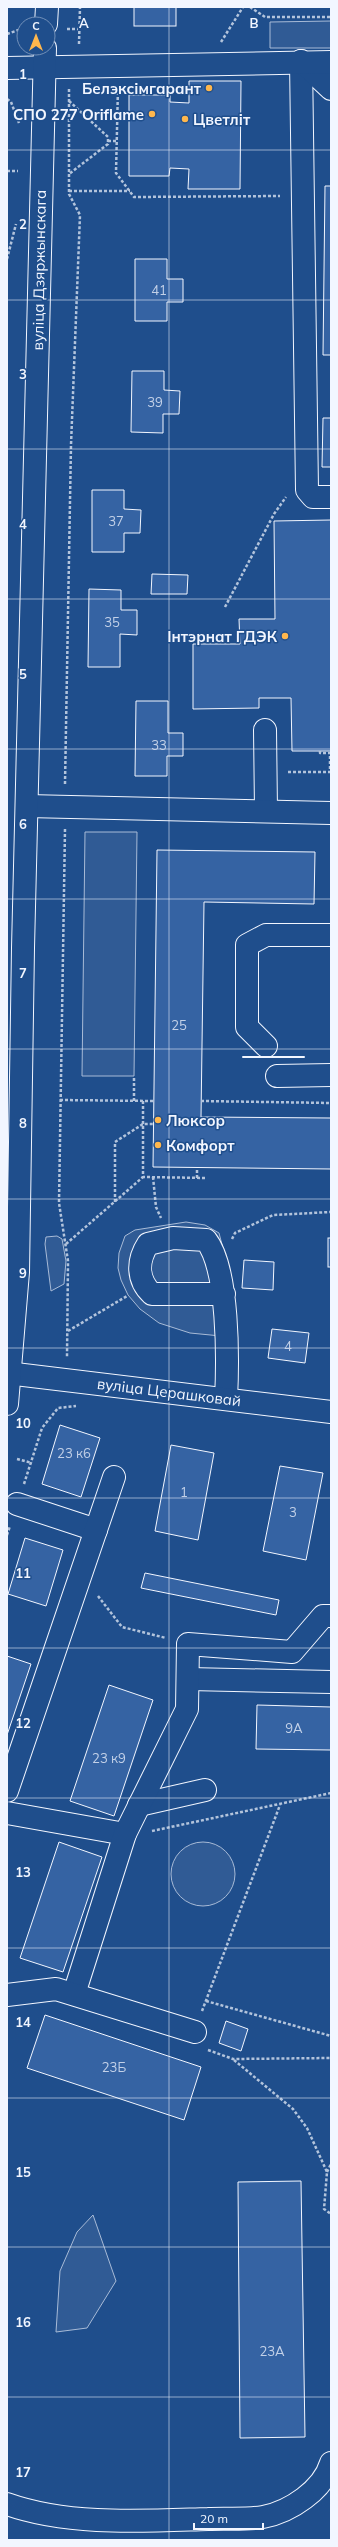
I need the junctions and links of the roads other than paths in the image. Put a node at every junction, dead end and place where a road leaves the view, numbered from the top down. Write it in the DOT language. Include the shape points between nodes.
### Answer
graph roads {
  1 [pos="44,58"];
  2 [pos="301,61"];
  3 [pos="331,62"];
  4 [pos="7,68"];
  5 [pos="331,89"];
  6 [pos="331,497"];
  7 [pos="265,730"];
  8 [pos="27,806"];
  9 [pos="266,810"];
  10 [pos="331,813"];
  11 [pos="331,935"];
  12 [pos="266,1046"];
  13 [pos="331,1075"];
  14 [pos="277,1076"];
  15 [pos="224,1294"];
  16 [pos="9,1373"];
  17 [pos="226,1399"];
  18 [pos="7,1404"];
  19 [pos="331,1412"];
  20 [pos="114,1477"];
  21 [pos="17,1504"];
  22 [pos="96,1530"];
  23 [pos="331,1616"];
  24 [pos="189,1679"];
  25 [pos="331,1682"];
  26 [pos="205,1790"];
  27 [pos="7,1792"];
  28 [pos="139,1805"];
  29 [pos="7,1813"];
  30 [pos="125,1834"];
  31 [pos="74,1994"];
  32 [pos="7,1995"];
  33 [pos="195,2032"];
  34 [pos="331,2463"];
  35 [pos="7,2504"];
  1 -- 2 [label="main road"];
  1 -- 4 [label="main road"];
  1 -- 8 [label="main road, вуліца Дзяржынскага"];
  2 -- 3 [label="main road"];
  2 -- 5 [label="main road"];
  2 -- 6 [label="main road" via="307,490 312,497"];
  7 -- 9 [label="main road"];
  8 -- 9 [label="main road"];
  8 -- 16 [label="main road, вуліца Дзяржынскага" via="18,1272"];
  9 -- 10 [label="main road"];
  11 -- 12 [label="main road" via="266,935 247,945 248,1027"];
  13 -- 14 [label="main road"];
  15 -- 15 [label="main road" via="219,1264 206,1240 168,1238 148,1244 142,1253 140,1263 144,1286 152,1294"];
  15 -- 17 [label="main road"];
  16 -- 17 [label="main road, вуліца Церашковай"];
  16 -- 18 [label="main road, вуліца Дзяржынскага"];
  17 -- 19 [label="main road, вуліца Церашковай"];
  20 -- 22 [label="main road"];
  21 -- 22 [label="main road"];
  22 -- 27 [label="main road"];
  23 -- 24 [label="main road" via="323,1616 292,1652 188,1644"];
  24 -- 25 [label="main road"];
  24 -- 28 [label="main road" via="187,1709"];
  26 -- 28 [label="main road"];
  28 -- 30 [label="main road"];
  29 -- 30 [label="main road"];
  30 -- 31 [label="main road"];
  31 -- 32 [label="main road" via="56,1989"];
  31 -- 33 [label="main road"];
  34 -- 35 [label="main road" via="329,2470 310,2493 286,2509 262,2517 166,2521 58,2518"];
}
